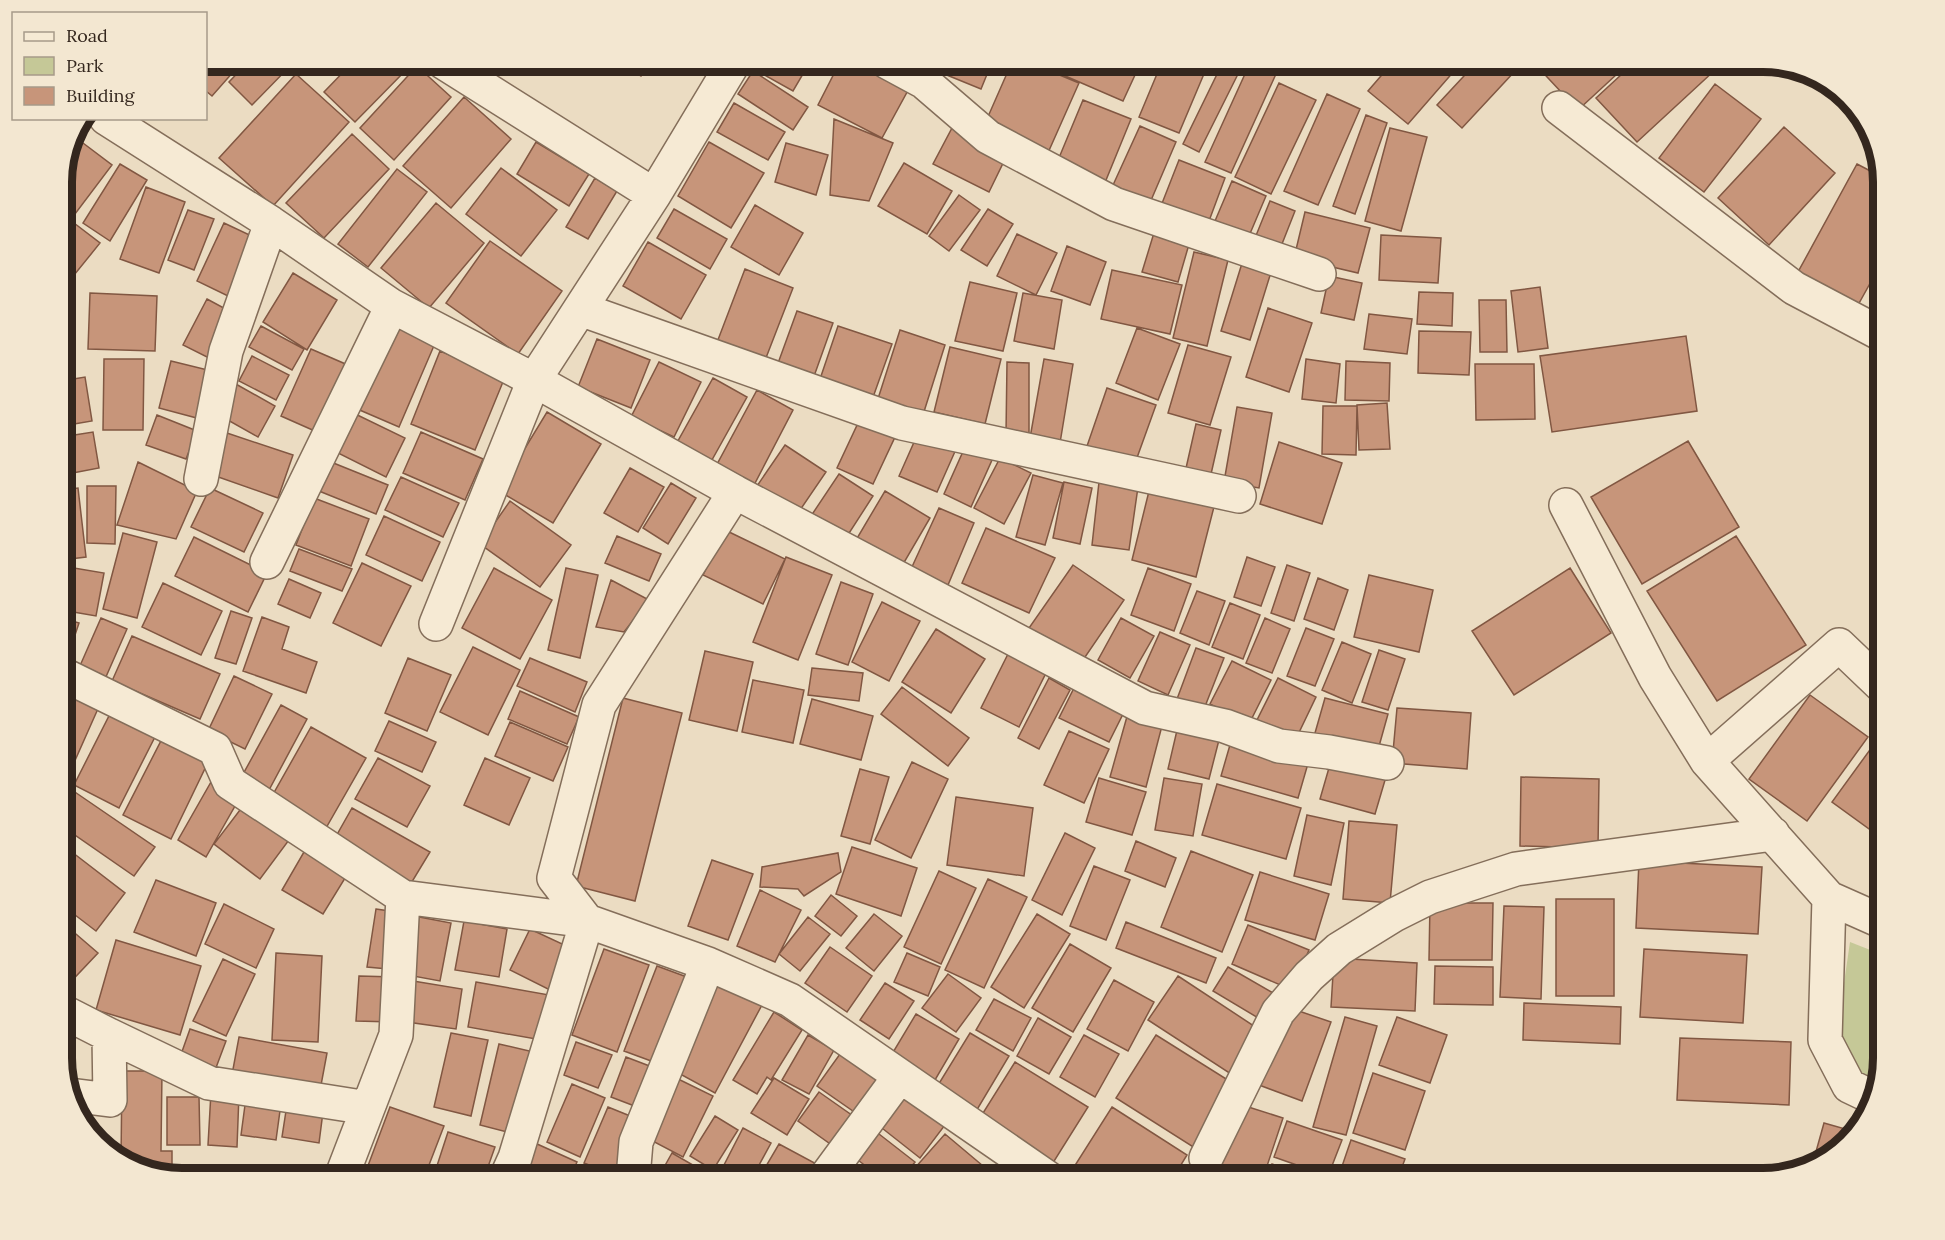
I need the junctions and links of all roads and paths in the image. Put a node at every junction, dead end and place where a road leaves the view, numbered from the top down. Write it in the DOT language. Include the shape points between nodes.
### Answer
graph roads {
  1 [pos="459,72"];
  2 [pos="728,72"];
  3 [pos="905,72"];
  4 [pos="1559,108"];
  5 [pos="109,120"];
  6 [pos="654,195"];
  7 [pos="271,224"];
  8 [pos="1319,274"];
  9 [pos="392,306"];
  10 [pos="580,309"];
  11 [pos="1873,329"];
  12 [pos="534,380"];
  13 [pos="201,479"];
  14 [pos="735,492"];
  15 [pos="1239,496"];
  16 [pos="1566,505"];
  17 [pos="267,562"];
  18 [pos="436,624"];
  19 [pos="1873,677"];
  20 [pos="72,679"];
  21 [pos="1707,761"];
  22 [pos="1387,763"];
  23 [pos="1773,834"];
  24 [pos="404,897"];
  25 [pos="1829,898"];
  26 [pos="1873,916"];
  27 [pos="587,921"];
  28 [pos="708,964"];
  29 [pos="72,1016"];
  30 [pos="109,1035"];
  31 [pos="900,1076"];
  32 [pos="1867,1095"];
  33 [pos="79,1096"];
  34 [pos="368,1108"];
  35 [pos="1206,1158"];
  36 [pos="345,1168"];
  37 [pos="511,1168"];
  38 [pos="634,1168"];
  39 [pos="833,1168"];
  40 [pos="1032,1168"];
  1 -- 6 [label="street"];
  2 -- 6 [label="street"];
  3 -- 8 [label="street" via="924,82 988,137 1114,204"];
  4 -- 11 [label="street" via="1794,288"];
  5 -- 7 [label="street"];
  6 -- 10 [label="street"];
  7 -- 9 [label="street"];
  7 -- 13 [label="street" via="226,351"];
  9 -- 12 [label="street"];
  9 -- 17 [label="street"];
  10 -- 12 [label="street"];
  10 -- 15 [label="street" via="902,423"];
  12 -- 14 [label="street"];
  12 -- 18 [label="street"];
  14 -- 22 [label="street" via="1145,708 1225,726 1280,746"];
  14 -- 27 [label="street" via="599,705 554,878"];
  16 -- 21 [label="street" via="1655,676"];
  19 -- 21 [label="street" via="1839,645"];
  20 -- 24 [label="street" via="216,749 230,783"];
  21 -- 23 [label="street"];
  23 -- 25 [label="street"];
  23 -- 35 [label="street" via="1516,869 1430,897 1394,915 1339,949 1278,1012"];
  24 -- 27 [label="street"];
  24 -- 34 [label="street" via="396,1035"];
  25 -- 26 [label="street"];
  25 -- 32 [label="street" via="1825,1040 1849,1086"];
  27 -- 28 [label="street"];
  27 -- 37 [label="street"];
  28 -- 31 [label="street" via="790,1000"];
  28 -- 38 [label="street" via="636,1142"];
  29 -- 30 [label="street"];
  30 -- 33 [label="street" via="110,1100"];
  30 -- 34 [label="street" via="209,1083"];
  31 -- 39 [label="street"];
  31 -- 40 [label="street"];
  34 -- 36 [label="street"];
}
